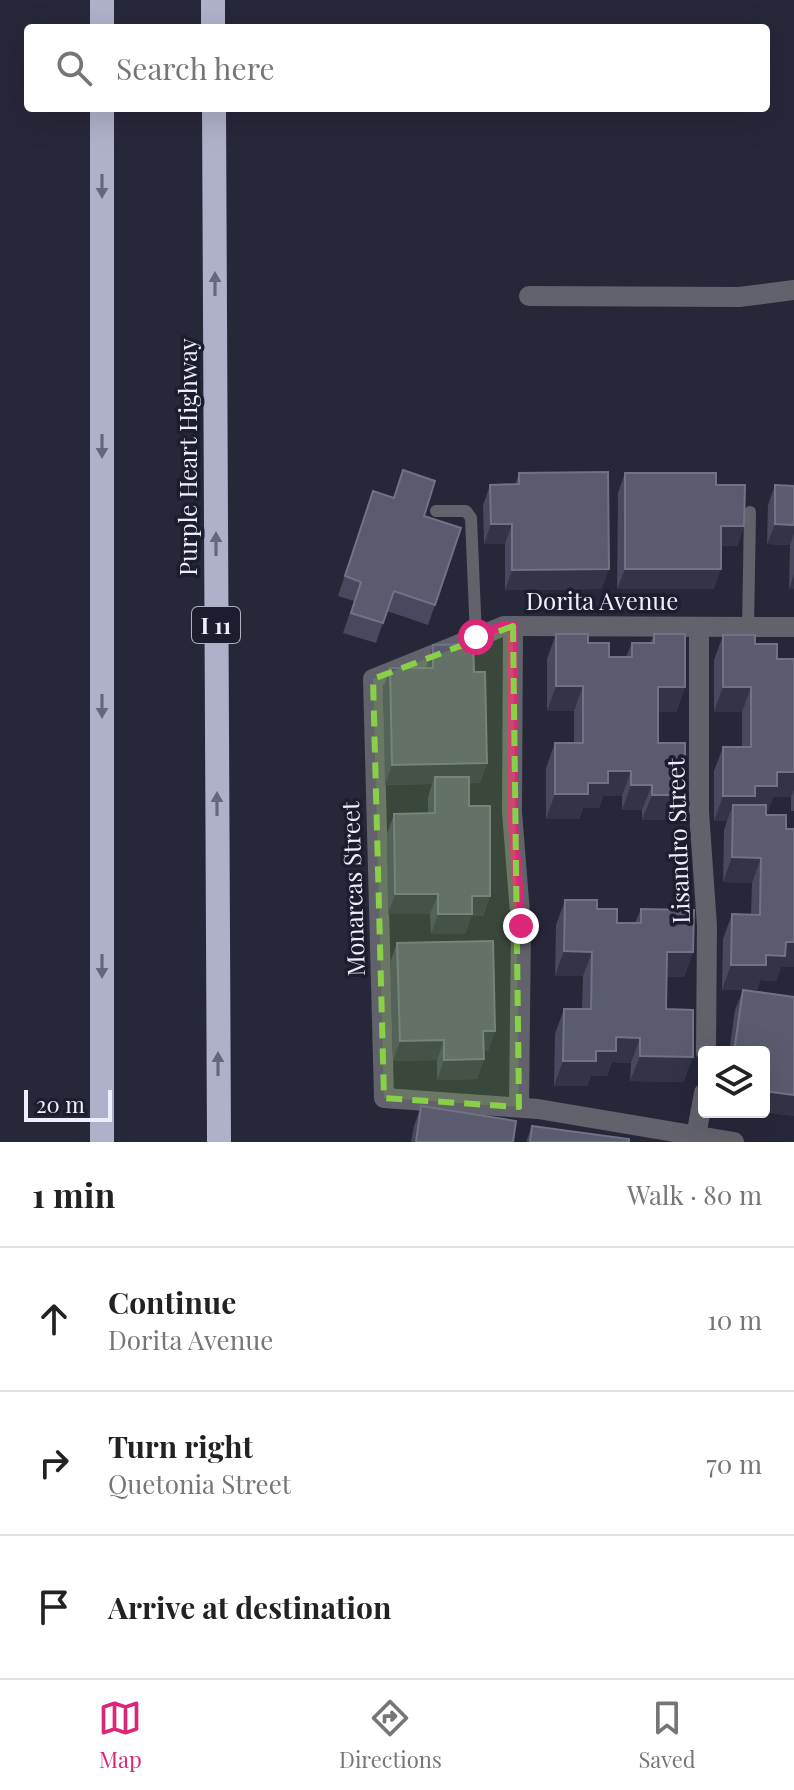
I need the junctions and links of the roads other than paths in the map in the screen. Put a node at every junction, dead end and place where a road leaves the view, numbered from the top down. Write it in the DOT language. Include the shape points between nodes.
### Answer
graph roads {
  1 [pos="102,0"];
  2 [pos="213,0"];
  3 [pos="102,24"];
  4 [pos="213,24"];
  5 [pos="102,112"];
  6 [pos="214,112"];
  7 [pos="794,290"];
  8 [pos="529,296"];
  9 [pos="436,511"];
  10 [pos="750,512"];
  11 [pos="513,626"];
  12 [pos="699,627"];
  13 [pos="748,627"];
  14 [pos="794,627"];
  15 [pos="476,637"];
  16 [pos="373,679"];
  17 [pos="706,1046"];
  18 [pos="519,1107"];
  19 [pos="699,1118"];
  20 [pos="696,1136"];
  21 [pos="102,1142"];
  22 [pos="219,1142"];
  23 [pos="734,1142"];
  1 -- 3 [label="highway"];
  2 -- 4 [label="highway"];
  5 -- 21 [label="highway, one-way"];
  22 -- 6 [label="highway, Purple Heart Highway / I 11, one-way"];
  7 -- 8 [label="street" via="739,297"];
  9 -- 15 [label="lane" via="466,511 471,518"];
  10 -- 13 [label="lane"];
  11 -- 12 [label="street, Dorita Avenue"];
  11 -- 15 [label="street, Dorita Avenue"];
  11 -- 18 [label="street" via="512,812 521,926"];
  12 -- 13 [label="street, Dorita Avenue"];
  12 -- 17 [label="street, Lisandro Street"];
  13 -- 14 [label="street, Dorita Avenue"];
  15 -- 16 [label="street, Dorita Avenue"];
  16 -- 18 [label="street, Monarcas Street" via="384,1098"];
  18 -- 20 [label="street"];
  19 -- 20 [label="street"];
  20 -- 23 [label="street"];
}
